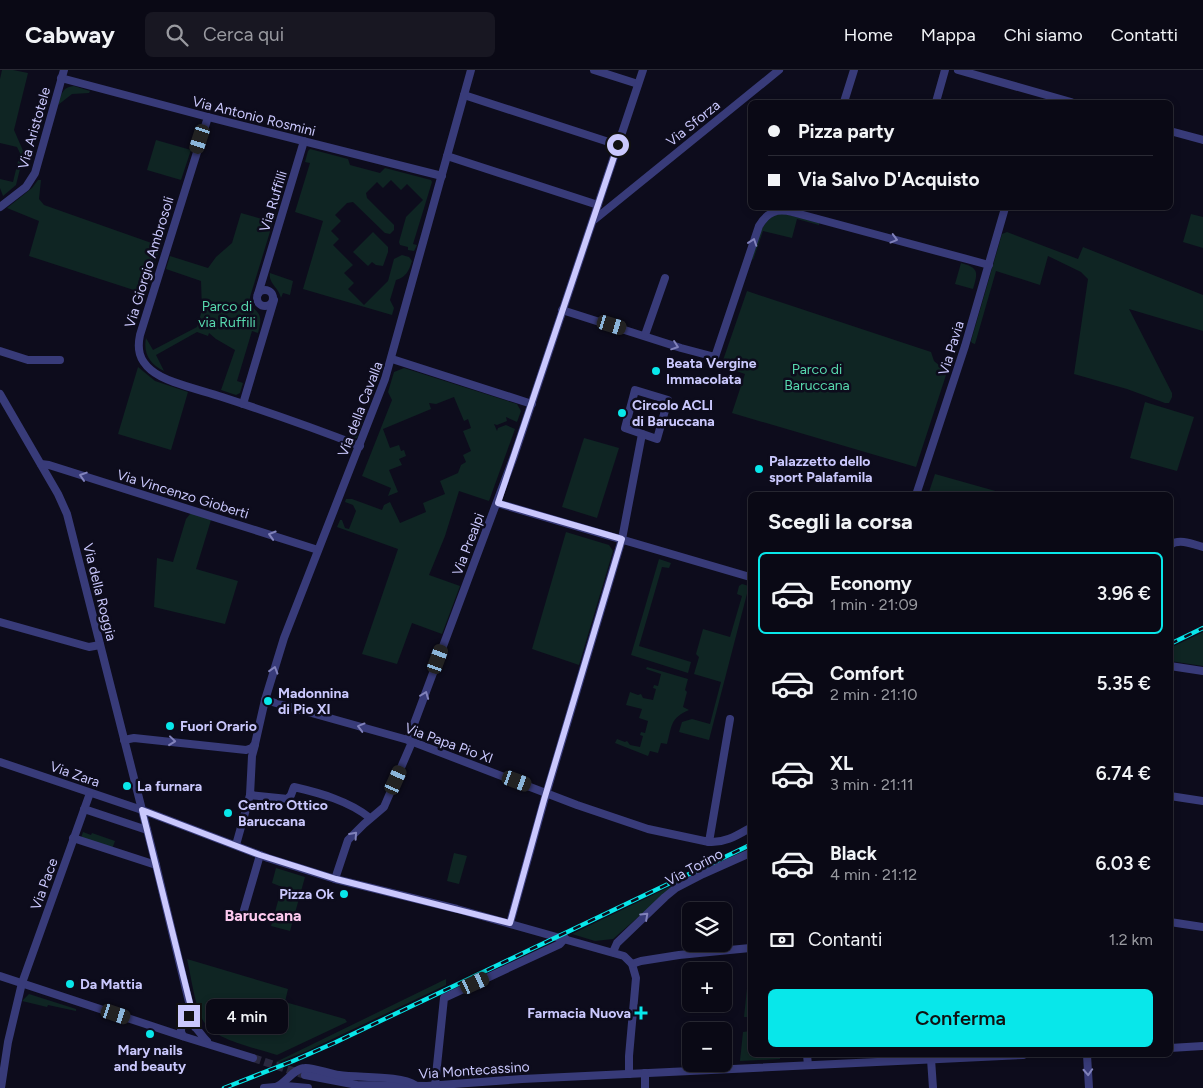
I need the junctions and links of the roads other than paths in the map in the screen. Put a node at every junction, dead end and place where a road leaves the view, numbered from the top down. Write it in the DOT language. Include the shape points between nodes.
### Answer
graph roads {
  1 [pos="471,70"];
  2 [pos="594,70"];
  3 [pos="643,70"];
  4 [pos="779,70"];
  5 [pos="854,70"];
  6 [pos="945,70"];
  7 [pos="958,70"];
  8 [pos="62,74"];
  9 [pos="638,84"];
  10 [pos="1038,93"];
  11 [pos="464,95"];
  12 [pos="845,100"];
  13 [pos="937,100"];
  14 [pos="1036,100"];
  15 [pos="1064,100"];
  16 [pos="208,117"];
  17 [pos="1173,132"];
  18 [pos="1203,140"];
  19 [pos="304,141"];
  20 [pos="618,145"];
  21 [pos="447,156"];
  22 [pos="442,176"];
  23 [pos="601,196"];
  24 [pos="623,196"];
  25 [pos="598,205"];
  26 [pos="0,207"];
  27 [pos="1004,210"];
  28 [pos="593,221"];
  29 [pos="989,265"];
  30 [pos="265,269"];
  31 [pos="665,278"];
  32 [pos="273,296"];
  33 [pos="258,298"];
  34 [pos="562,310"];
  35 [pos="267,324"];
  36 [pos="645,335"];
  37 [pos="0,351"];
  38 [pos="392,359"];
  39 [pos="60,360"];
  40 [pos="0,394"];
  41 [pos="243,404"];
  42 [pos="532,404"];
  43 [pos="642,434"];
  44 [pos="360,446"];
  45 [pos="40,464"];
  46 [pos="917,492"];
  47 [pos="498,503"];
  48 [pos="622,539"];
  49 [pos="1173,543"];
  50 [pos="1203,546"];
  51 [pos="318,550"];
  52 [pos="748,576"];
  53 [pos="0,622"];
  54 [pos="100,645"];
  55 [pos="1173,666"];
  56 [pos="1203,671"];
  57 [pos="264,700"];
  58 [pos="730,719"];
  59 [pos="124,740"];
  60 [pos="410,741"];
  61 [pos="251,749"];
  62 [pos="0,762"];
  63 [pos="547,792"];
  64 [pos="90,793"];
  65 [pos="250,795"];
  66 [pos="1173,796"];
  67 [pos="1203,801"];
  68 [pos="84,809"];
  69 [pos="142,810"];
  70 [pos="370,818"];
  71 [pos="748,829"];
  72 [pos="147,830"];
  73 [pos="73,838"];
  74 [pos="709,842"];
  75 [pos="236,846"];
  76 [pos="748,854"];
  77 [pos="260,855"];
  78 [pos="156,865"];
  79 [pos="336,879"];
  80 [pos="242,917"];
  81 [pos="1173,922"];
  82 [pos="510,923"];
  83 [pos="1203,927"];
  84 [pos="565,938"];
  85 [pos="748,948"];
  86 [pos="613,952"];
  87 [pos="632,964"];
  88 [pos="0,976"];
  89 [pos="22,983"];
  90 [pos="190,1003"];
  91 [pos="183,1025"];
  92 [pos="195,1027"];
  93 [pos="162,1029"];
  94 [pos="185,1037"];
  95 [pos="213,1045"];
  96 [pos="1203,1046"];
  97 [pos="1173,1048"];
  98 [pos="807,1057"];
  99 [pos="986,1057"];
  100 [pos="1087,1057"];
  101 [pos="253,1058"];
  102 [pos="931,1060"];
  103 [pos="808,1065"];
  104 [pos="295,1073"];
  105 [pos="645,1073"];
  106 [pos="629,1074"];
  107 [pos="305,1075"];
  108 [pos="479,1085"];
  109 [pos="276,1087"];
  110 [pos="305,1087"];
  111 [pos="402,1087"];
  112 [pos="416,1087"];
  113 [pos="437,1087"];
  114 [pos="1,1088"];
  115 [pos="264,1088"];
  116 [pos="645,1088"];
  117 [pos="933,1088"];
  118 [pos="1088,1088"];
  1 -- 11 [label="street, Via della Cavalla"];
  2 -- 9 [label="street"];
  3 -- 9 [label="street, Via Prealpi"];
  4 -- 24 [label="street, Via Sforza"];
  5 -- 12 [label="street"];
  6 -- 13 [label="street"];
  7 -- 10 [label="street"];
  8 -- 16 [label="street, Via Antonio Rosmini"];
  8 -- 26 [label="street, Via Aristotele" via="36,173 26,187"];
  9 -- 20 [label="street, Via Prealpi"];
  10 -- 14 [label="street"];
  10 -- 15 [label="street"];
  11 -- 20 [label="street"];
  11 -- 21 [label="street, Via della Cavalla"];
  16 -- 19 [label="street, Via Antonio Rosmini"];
  16 -- 41 [label="street, Via Giorgio Ambrosoli" via="150,299 138,350 144,362 161,377"];
  17 -- 18 [label="street"];
  19 -- 22 [label="street, Via Antonio Rosmini"];
  19 -- 30 [label="street, Via Ruffilli"];
  20 -- 23 [label="street, Via Prealpi"];
  21 -- 22 [label="street, Via della Cavalla"];
  21 -- 25 [label="street"];
  22 -- 38 [label="street, Via della Cavalla"];
  23 -- 24 [label="street" via="611,200"];
  23 -- 25 [label="street, Via Prealpi"];
  24 -- 28 [label="street, Via Sforza"];
  25 -- 28 [label="street, Via Prealpi"];
  27 -- 29 [label="street, Via Pavia"];
  28 -- 34 [label="street, Via Prealpi"];
  36 -- 29 [label="street, one-way" via="715,357 759,226 777,210"];
  29 -- 46 [label="street, Via Pavia"];
  30 -- 32 [label="street" via="265,280"];
  30 -- 33 [label="street, Via Ruffilli"];
  31 -- 36 [label="street"];
  32 -- 33 [label="street" via="266,289 261,290"];
  32 -- 33 [label="street" via="271,304 266,306"];
  32 -- 35 [label="street"];
  33 -- 35 [label="street"];
  34 -- 36 [label="street"];
  34 -- 42 [label="street, Via Prealpi"];
  35 -- 41 [label="street"];
  37 -- 39 [label="street" via="28,360"];
  38 -- 42 [label="street"];
  38 -- 44 [label="street, Via della Cavalla"];
  40 -- 45 [label="street, Via della Roggia"];
  41 -- 44 [label="street, Via Giorgio Ambrosoli"];
  42 -- 47 [label="street, Via Prealpi"];
  43 -- 43 [label="street" via="625,428 635,390 668,400 656,439"];
  43 -- 48 [label="street"];
  44 -- 51 [label="street, Via della Cavalla"];
  51 -- 45 [label="street, Via Vincenzo Gioberti, one-way"];
  45 -- 54 [label="street, Via della Roggia" via="67,514"];
  47 -- 48 [label="street"];
  60 -- 47 [label="street, Via Prealpi, one-way"];
  48 -- 52 [label="street"];
  48 -- 63 [label="street"];
  49 -- 50 [label="street"];
  57 -- 51 [label="street, Via della Cavalla, one-way"];
  53 -- 54 [label="street" via="89,647"];
  54 -- 59 [label="street, Via della Roggia"];
  55 -- 56 [label="street"];
  60 -- 57 [label="street, Via Papa Pio XI, one-way"];
  57 -- 61 [label="street, Via della Cavalla"];
  58 -- 74 [label="street"];
  59 -- 61 [label="street, one-way" via="134,738"];
  59 -- 69 [label="street, Via della Roggia"];
  60 -- 63 [label="street, Via Papa Pio XI"];
  60 -- 70 [label="street, Via Prealpi" via="384,806"];
  61 -- 65 [label="street, Via della Cavalla"];
  62 -- 64 [label="street, Via Zara"];
  63 -- 74 [label="street, Via Papa Pio XI" via="648,829"];
  63 -- 82 [label="street"];
  64 -- 68 [label="street, Via Pace"];
  64 -- 69 [label="street, Via Zara"];
  65 -- 70 [label="street" via="290,798 294,787 327,795"];
  65 -- 75 [label="street, Via della Cavalla"];
  66 -- 67 [label="street"];
  68 -- 72 [label="street"];
  68 -- 73 [label="street, Via Pace"];
  69 -- 72 [label="street, Via della Roggia"];
  69 -- 75 [label="street, Via Zara"];
  79 -- 70 [label="street, Via Prealpi, one-way" via="348,840"];
  71 -- 74 [label="street, Via Papa Pio XI" via="722,842"];
  72 -- 78 [label="street, Via della Roggia"];
  73 -- 78 [label="street"];
  73 -- 89 [label="street, Via Pace"];
  75 -- 77 [label="street, Via Zara"];
  86 -- 76 [label="street, Via Torino, one-way" via="617,943 671,892"];
  77 -- 79 [label="street, Via Zara"];
  77 -- 80 [label="street"];
  78 -- 90 [label="street, Via della Roggia"];
  79 -- 82 [label="street, Via Zara"];
  81 -- 83 [label="street"];
  82 -- 84 [label="street, Via Zara"];
  84 -- 86 [label="street, Via Zara"];
  84 -- 113 [label="street" via="560,944 444,998"];
  85 -- 87 [label="street"];
  86 -- 87 [label="street, Via Zara"];
  87 -- 106 [label="street" via="636,983"];
  88 -- 89 [label="street"];
  89 -- 93 [label="street"];
  89 -- 114 [label="street, Via Pace"];
  90 -- 91 [label="street" via="189,1016"];
  90 -- 92 [label="street, Via della Roggia"];
  91 -- 92 [label="street" via="190,1023"];
  91 -- 93 [label="street" via="172,1030"];
  91 -- 94 [label="street" via="180,1032"];
  92 -- 94 [label="street" via="194,1035"];
  92 -- 95 [label="street"];
  93 -- 94 [label="street"];
  94 -- 95 [label="street"];
  95 -- 101 [label="street"];
  96 -- 97 [label="street"];
  98 -- 103 [label="street"];
  99 -- 102 [label="street, Via Montecassino"];
  100 -- 118 [label="street, one-way"];
  102 -- 103 [label="street, Via Montecassino"];
  102 -- 117 [label="street"];
  103 -- 105 [label="street, Via Montecassino"];
  104 -- 109 [label="street"];
  104 -- 110 [label="street" via="294,1082"];
  104 -- 112 [label="street" via="307,1068 344,1076 404,1080"];
  105 -- 106 [label="street, Via Montecassino"];
  105 -- 116 [label="street"];
  106 -- 108 [label="street, Via Montecassino"];
  107 -- 111 [label="street, Via Montecassino" via="343,1083"];
  108 -- 113 [label="street, Via Montecassino" via="452,1083"];
  109 -- 110 [label="street"];
  109 -- 115 [label="street"];
  111 -- 112 [label="street, Via Montecassino"];
  112 -- 113 [label="street, Via Montecassino"];
}
